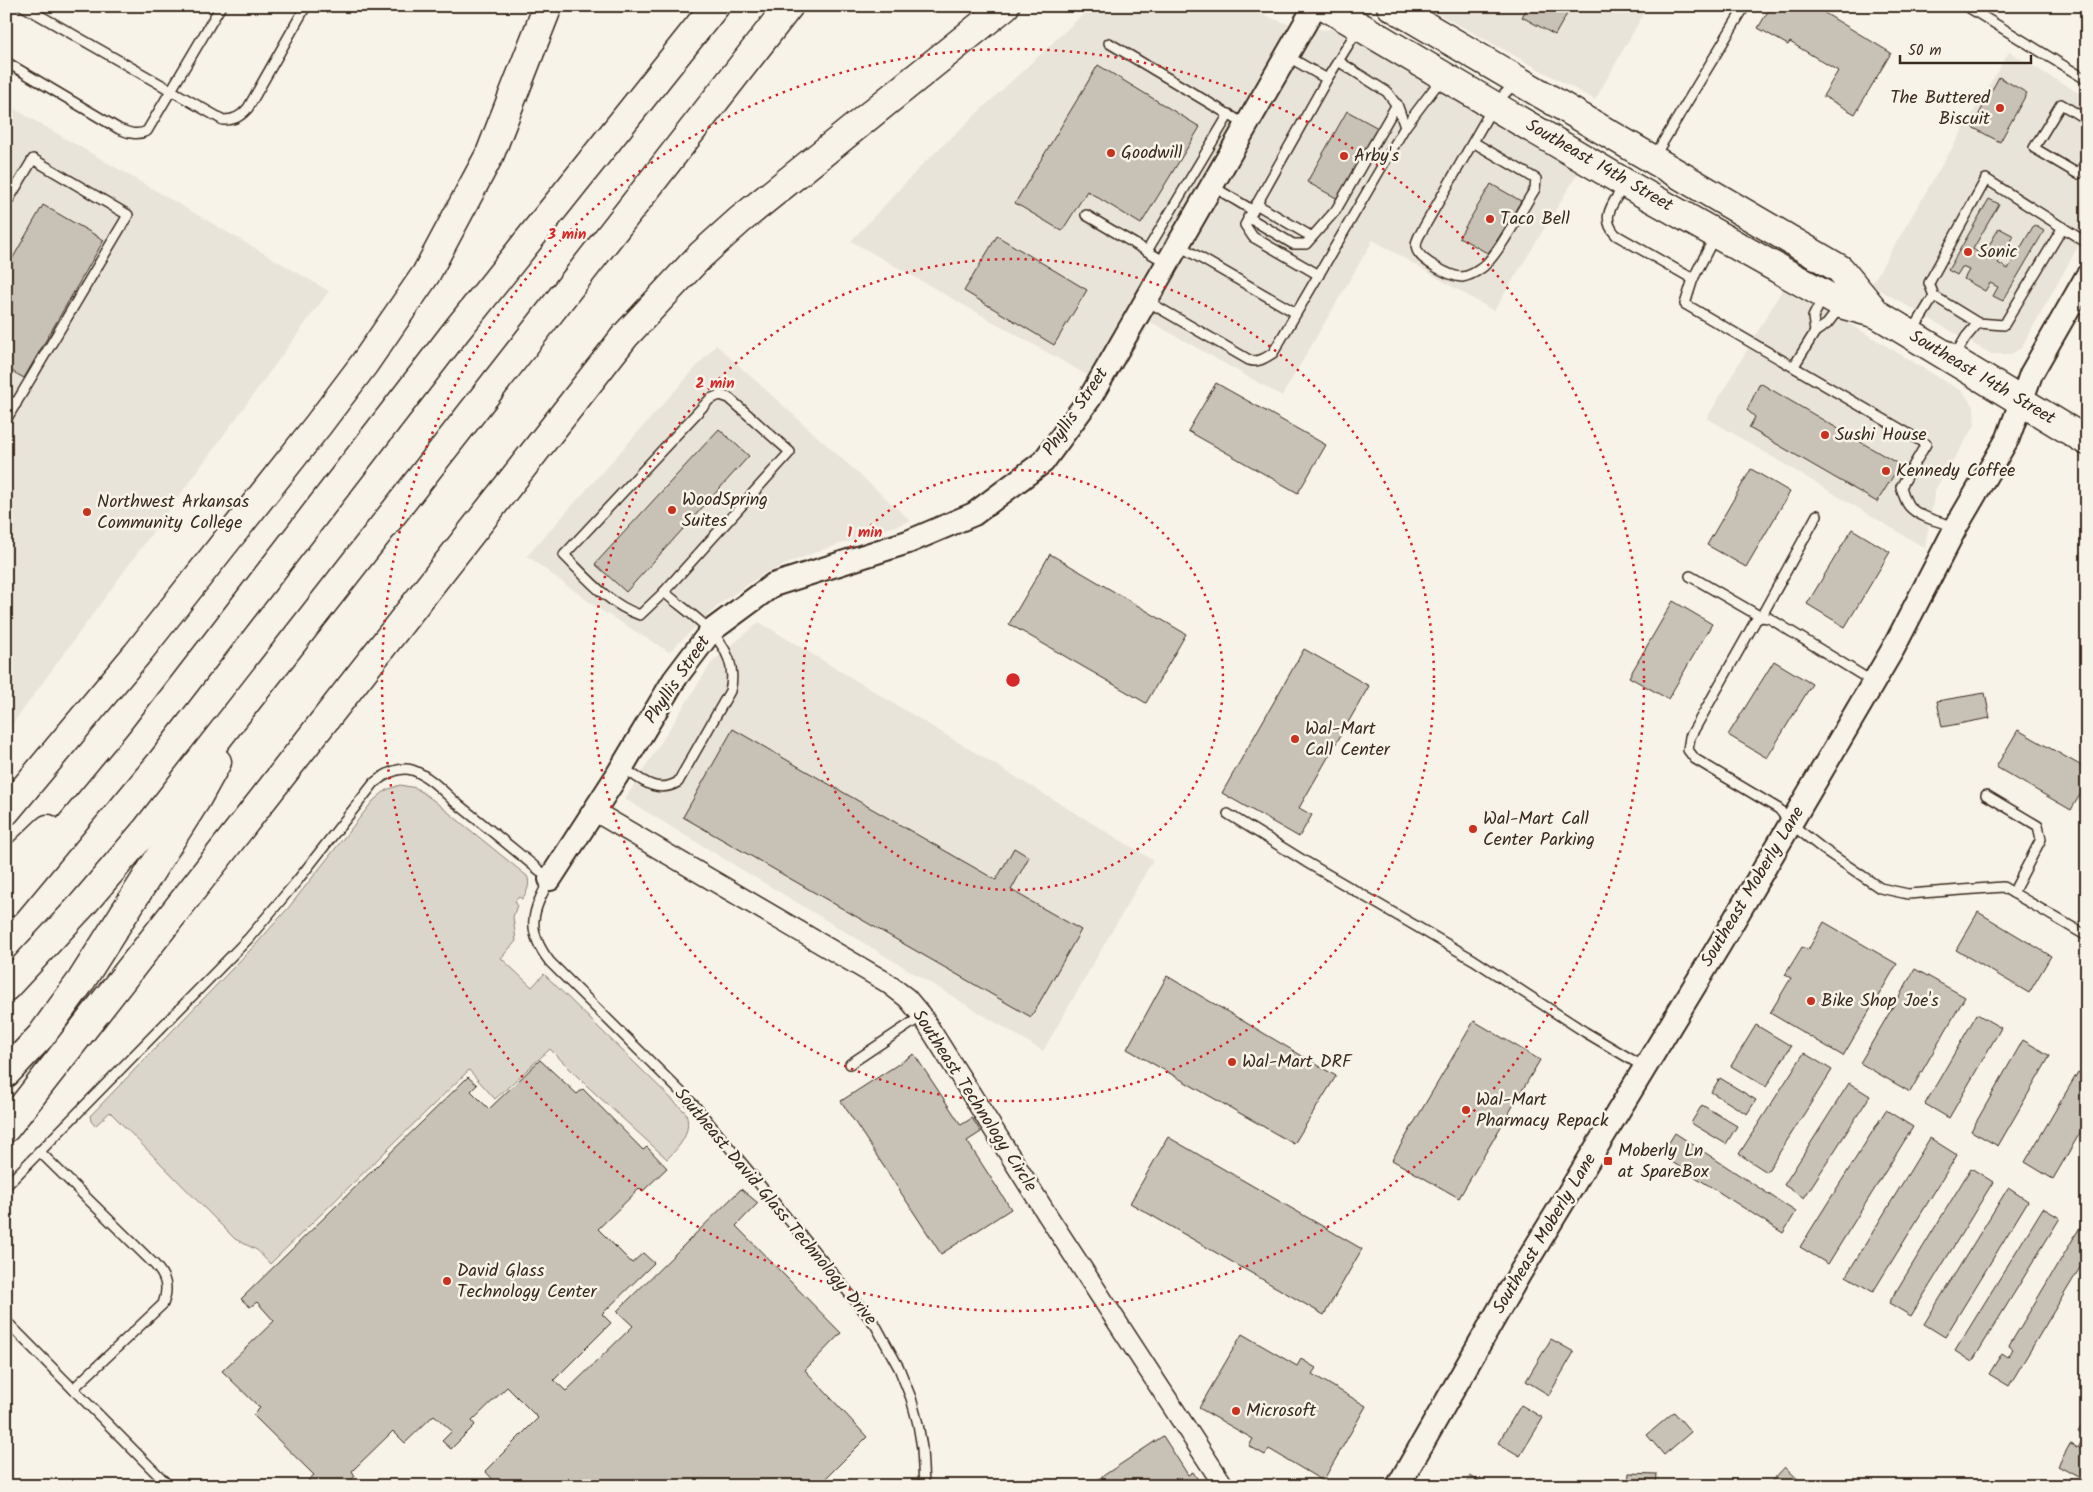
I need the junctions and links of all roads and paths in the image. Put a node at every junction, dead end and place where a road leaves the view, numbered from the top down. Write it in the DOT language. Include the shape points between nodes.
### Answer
graph roads {
  1 [pos="23,6"];
  2 [pos="221,6"];
  3 [pos="306,6"];
  4 [pos="548,6"];
  5 [pos="715,6"];
  6 [pos="789,6"];
  7 [pos="1005,6"];
  8 [pos="1314,6"];
  9 [pos="1325,6"];
  10 [pos="1391,6"];
  11 [pos="1745,6"];
  12 [pos="1966,6"];
  13 [pos="1360,26"];
  14 [pos="1109,43"];
  15 [pos="1286,55"];
  16 [pos="1338,61"];
  17 [pos="6,62"];
  18 [pos="1444,76"];
  19 [pos="1327,79"];
  20 [pos="2087,80"];
  21 [pos="1518,81"];
  22 [pos="170,90"];
  23 [pos="1397,104"];
  24 [pos="1494,105"];
  25 [pos="1238,120"];
  26 [pos="2087,120"];
  27 [pos="1405,127"];
  28 [pos="1473,142"];
  29 [pos="1653,160"];
  30 [pos="2087,161"];
  31 [pos="1625,182"];
  32 [pos="1212,186"];
  33 [pos="6,204"];
  34 [pos="1252,210"];
  35 [pos="1086,216"];
  36 [pos="2063,227"];
  37 [pos="1717,234"];
  38 [pos="1312,236"];
  39 [pos="2087,243"];
  40 [pos="1147,251"];
  41 [pos="1172,254"];
  42 [pos="1319,276"];
  43 [pos="2087,276"];
  44 [pos="1692,279"];
  45 [pos="1934,296"];
  46 [pos="1832,299"];
  47 [pos="1146,301"];
  48 [pos="1296,313"];
  49 [pos="1877,314"];
  50 [pos="1978,323"];
  51 [pos="1815,332"];
  52 [pos="1910,334"];
  53 [pos="1953,359"];
  54 [pos="1794,366"];
  55 [pos="6,398"];
  56 [pos="2022,402"];
  57 [pos="16,404"];
  58 [pos="6,420"];
  59 [pos="2087,441"];
  60 [pos="1817,515"];
  61 [pos="1956,527"];
  62 [pos="1690,576"];
  63 [pos="664,592"];
  64 [pos="1761,616"];
  65 [pos="711,631"];
  66 [pos="1873,683"];
  67 [pos="255,692"];
  68 [pos="138,744"];
  69 [pos="622,767"];
  70 [pos="1986,795"];
  71 [pos="6,811"];
  72 [pos="594,811"];
  73 [pos="1228,814"];
  74 [pos="1791,824"];
  75 [pos="6,869"];
  76 [pos="550,879"];
  77 [pos="2013,892"];
  78 [pos="6,903"];
  79 [pos="2087,936"];
  80 [pos="6,986"];
  81 [pos="922,1016"];
  82 [pos="850,1064"];
  83 [pos="1644,1067"];
  84 [pos="6,1073"];
  85 [pos="6,1128"];
  86 [pos="39,1151"];
  87 [pos="6,1186"];
  88 [pos="6,1321"];
  89 [pos="73,1389"];
  90 [pos="170,1486"];
  91 [pos="924,1486"];
  92 [pos="1224,1486"];
  93 [pos="1398,1486"];
  1 -- 22 [label="lane"];
  2 -- 22 [label="lane"];
  3 -- 22 [label="lane" via="242,116 223,120"];
  4 -- 71 [label="main road" via="490,154 426,274 312,432 137,654"];
  5 -- 68 [label="main road" via="457,330"];
  6 -- 67 [label="main road"];
  7 -- 85 [label="main road" via="740,220 661,296 625,336"];
  8 -- 15 [label="street, Phyllis Street"];
  9 -- 13 [label="main road, Southeast 14th Street"];
  10 -- 21 [label="main road, Southeast 14th Street"];
  11 -- 29 [label="lane"];
  12 -- 20 [label="lane"];
  13 -- 16 [label="lane"];
  13 -- 18 [label="main road, Southeast 14th Street"];
  14 -- 25 [label="lane"];
  15 -- 19 [label="lane"];
  15 -- 25 [label="street, Phyllis Street"];
  16 -- 19 [label="lane"];
  16 -- 23 [label="lane" via="1387,92"];
  17 -- 22 [label="lane" via="129,133 147,131"];
  18 -- 24 [label="main road, Southeast 14th Street"];
  18 -- 27 [label="lane"];
  19 -- 34 [label="lane"];
  21 -- 24 [label="lane"];
  21 -- 29 [label="main road, Southeast 14th Street"];
  23 -- 27 [label="lane"];
  23 -- 38 [label="lane" via="1336,210"];
  24 -- 28 [label="lane"];
  24 -- 31 [label="main road, Southeast 14th Street"];
  25 -- 32 [label="street, Phyllis Street"];
  25 -- 40 [label="lane"];
  26 -- 30 [label="lane" via="2061,104 2034,148 2078,174"];
  27 -- 42 [label="lane"];
  28 -- 28 [label="lane" via="1536,179 1535,189 1499,247 1482,268 1463,277 1452,275 1423,259 1416,250 1416,242"];
  29 -- 49 [label="main road, Southeast 14th Street" via="1840,270"];
  31 -- 37 [label="main road, Southeast 14th Street"];
  31 -- 44 [label="lane" via="1608,214 1609,228"];
  32 -- 34 [label="lane"];
  32 -- 41 [label="street, Phyllis Street"];
  33 -- 57 [label="lane" via="33,160 128,215"];
  34 -- 38 [label="lane"];
  34 -- 38 [label="lane" via="1293,244 1306,244"];
  34 -- 42 [label="lane" via="1245,225 1253,237"];
  35 -- 40 [label="lane"];
  36 -- 39 [label="lane"];
  36 -- 45 [label="lane" via="1986,179 1928,283"];
  36 -- 50 [label="lane" via="2004,325"];
  37 -- 44 [label="lane"];
  37 -- 46 [label="main road, Southeast 14th Street"];
  40 -- 41 [label="lane"];
  41 -- 47 [label="street, Phyllis Street"];
  41 -- 48 [label="lane"];
  42 -- 48 [label="lane"];
  43 -- 56 [label="street, Southeast Moberly Lane" via="2031,374"];
  44 -- 54 [label="lane" via="1685,304"];
  45 -- 50 [label="lane"];
  45 -- 52 [label="lane"];
  46 -- 49 [label="main road, Southeast 14th Street"];
  46 -- 51 [label="lane" via="1827,324"];
  46 -- 51 [label="lane" via="1813,316"];
  47 -- 48 [label="lane" via="1254,362 1273,352"];
  47 -- 65 [label="street, Phyllis Street" via="1090,398 1042,462 974,514 908,542 773,585"];
  49 -- 52 [label="main road, Southeast 14th Street"];
  50 -- 53 [label="lane"];
  51 -- 54 [label="lane"];
  52 -- 53 [label="main road, Southeast 14th Street"];
  53 -- 56 [label="main road, Southeast 14th Street"];
  54 -- 61 [label="lane" via="1926,444 1901,487 1909,506"];
  55 -- 57 [label="lane"];
  56 -- 59 [label="main road, Southeast 14th Street"];
  56 -- 61 [label="street, Southeast Moberly Lane" via="2004,446"];
  57 -- 58 [label="lane"];
  60 -- 64 [label="lane"];
  61 -- 66 [label="street, Southeast Moberly Lane"];
  62 -- 64 [label="lane"];
  63 -- 63 [label="lane" via="640,615 629,611 610,600 564,555 710,399 720,395 729,398 790,452"];
  63 -- 65 [label="lane"];
  64 -- 66 [label="lane"];
  64 -- 74 [label="lane" via="1690,736 1688,750 1695,759 1779,809"];
  65 -- 69 [label="street, Phyllis Street" via="674,680"];
  65 -- 69 [label="lane" via="729,654 733,680 686,771 669,788 658,788"];
  66 -- 74 [label="street, Southeast Moberly Lane"];
  67 -- 80 [label="main road" via="114,868"];
  67 -- 84 [label="main road" via="196,800 85,974 41,1036"];
  68 -- 75 [label="main road"];
  68 -- 78 [label="main road"];
  69 -- 72 [label="street, Phyllis Street"];
  70 -- 77 [label="lane" via="2038,826 2041,839"];
  72 -- 76 [label="street, Southeast David Glass Technology Drive"];
  72 -- 81 [label="street, Southeast Technology Circle" via="886,982 907,998"];
  73 -- 83 [label="lane" via="1474,960"];
  74 -- 77 [label="lane" via="1880,888 1908,894 2003,887"];
  74 -- 83 [label="street, Southeast Moberly Lane"];
  76 -- 86 [label="lane" via="425,777 404,769 383,775 248,939"];
  76 -- 91 [label="lane, Southeast David Glass Technology Drive" via="533,919 541,951 696,1107 876,1326 900,1368 911,1398 922,1448"];
  77 -- 79 [label="lane"];
  81 -- 82 [label="lane"];
  81 -- 92 [label="street, Southeast Technology Circle"];
  83 -- 93 [label="street, Southeast Moberly Lane" via="1520,1273"];
  86 -- 87 [label="lane"];
  86 -- 89 [label="lane" via="166,1279 163,1304"];
  88 -- 89 [label="lane"];
  89 -- 90 [label="lane"];
}
